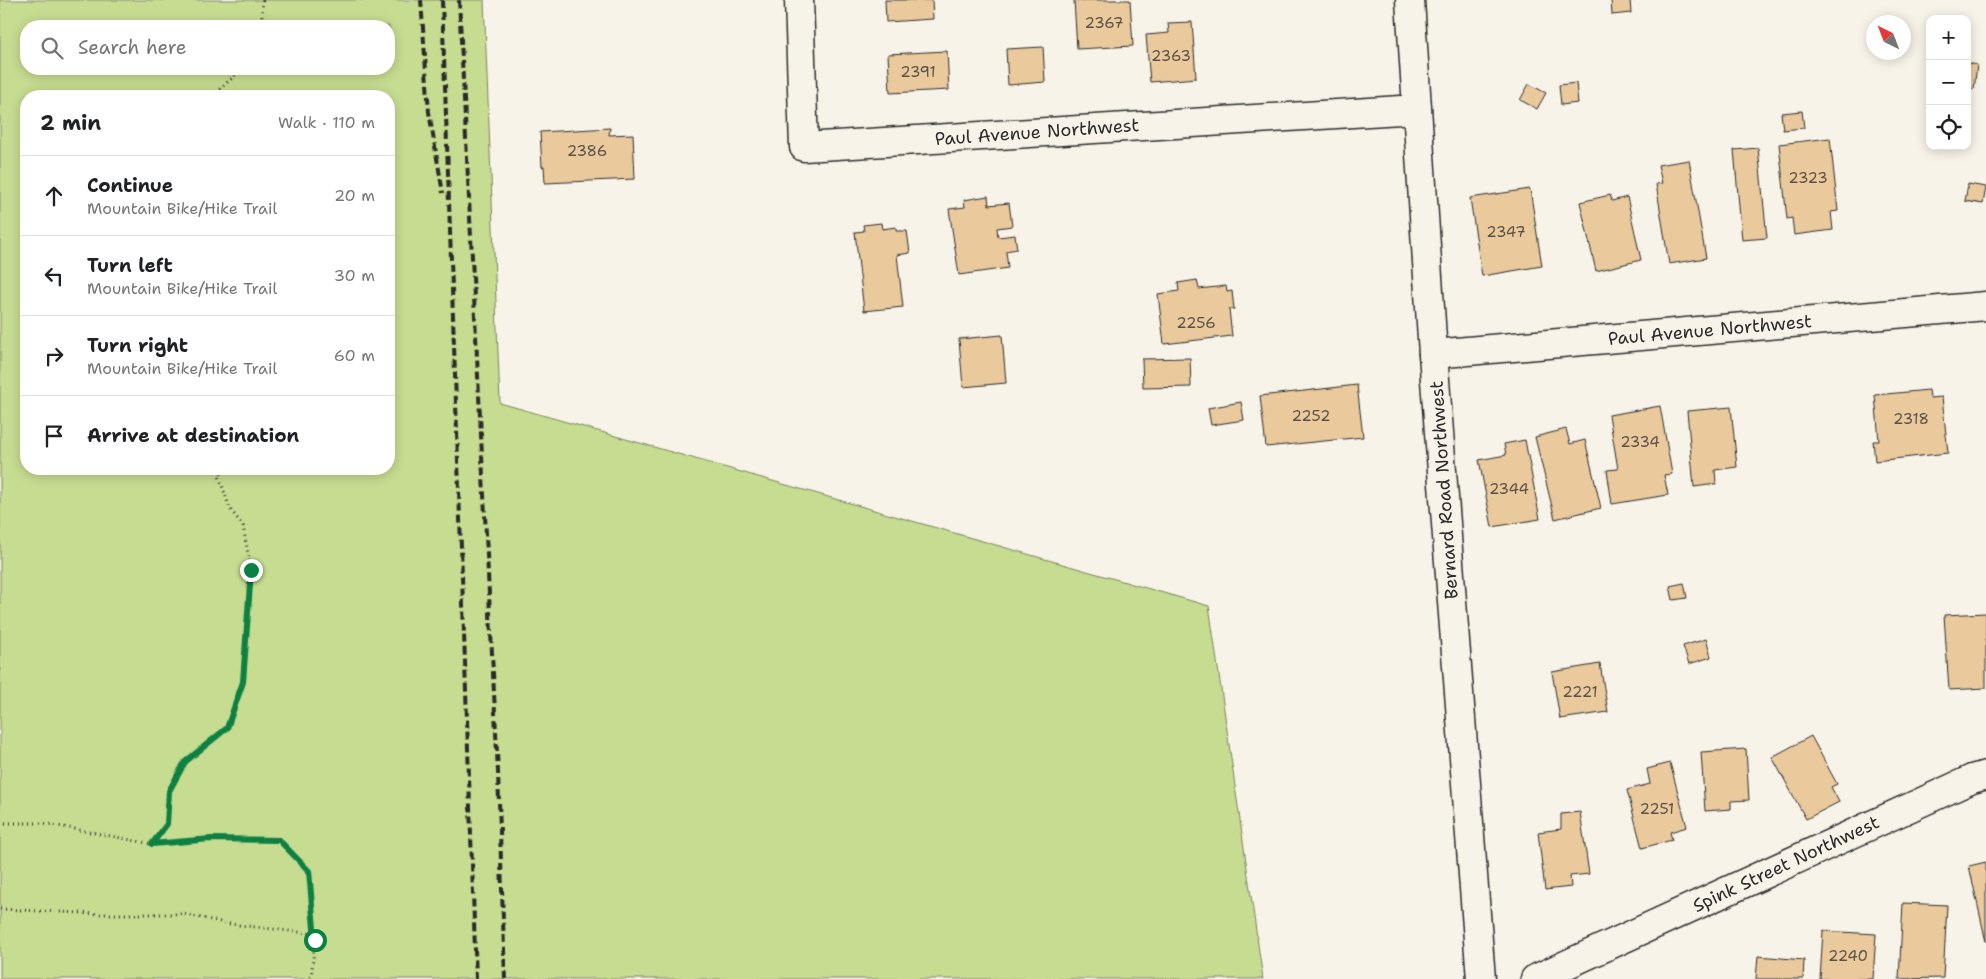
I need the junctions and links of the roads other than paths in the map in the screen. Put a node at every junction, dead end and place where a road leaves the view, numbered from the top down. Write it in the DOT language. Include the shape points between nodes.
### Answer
graph roads {
  1 [pos="799,0"];
  2 [pos="1410,0"];
  3 [pos="1417,108"];
  4 [pos="1986,306"];
  5 [pos="1433,354"];
  6 [pos="1986,775"];
  7 [pos="1481,979"];
  8 [pos="1536,979"];
  1 -- 3 [label="street, Paul Avenue Northwest" via="804,147"];
  2 -- 3 [label="street, Bernard Road Northwest"];
  3 -- 5 [label="street, Bernard Road Northwest"];
  4 -- 5 [label="street, Paul Avenue Northwest"];
  5 -- 7 [label="street, Bernard Road Northwest"];
  6 -- 8 [label="street, Spink Street Northwest"];
}
